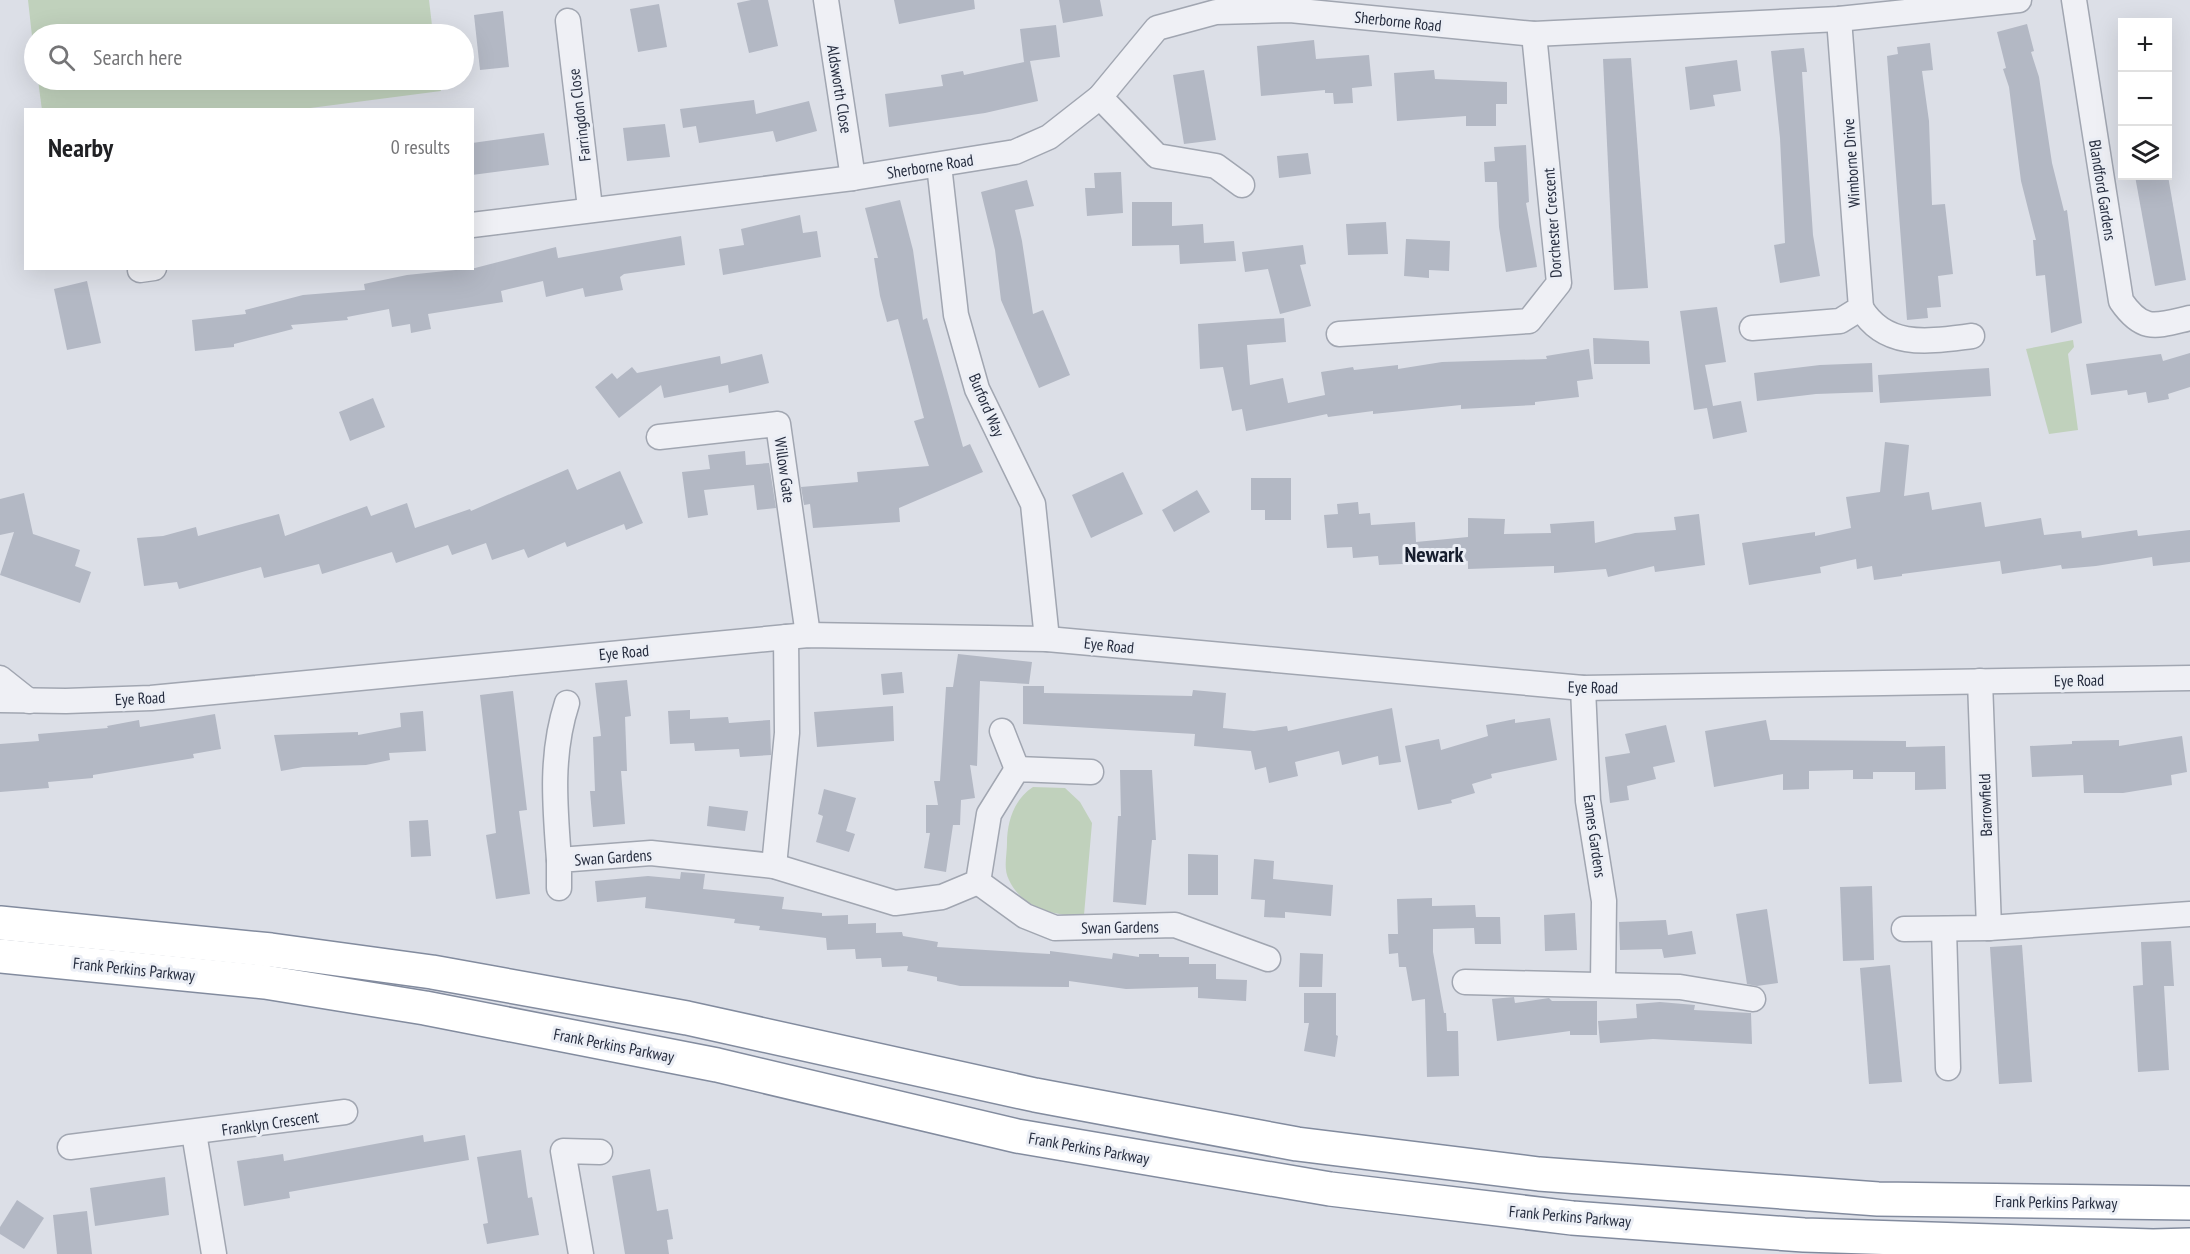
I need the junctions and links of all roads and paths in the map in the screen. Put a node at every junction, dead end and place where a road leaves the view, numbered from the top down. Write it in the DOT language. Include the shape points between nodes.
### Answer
graph roads {
  1 [pos="826,0"];
  2 [pos="2019,0"];
  3 [pos="2074,0"];
  4 [pos="1839,18"];
  5 [pos="568,21"];
  6 [pos="1534,34"];
  7 [pos="1100,97"];
  8 [pos="939,165"];
  9 [pos="853,178"];
  10 [pos="1242,185"];
  11 [pos="590,208"];
  12 [pos="474,225"];
  13 [pos="1861,308"];
  14 [pos="2190,318"];
  15 [pos="1752,328"];
  16 [pos="1339,334"];
  17 [pos="1972,336"];
  18 [pos="659,437"];
  19 [pos="797,636"];
  20 [pos="1047,639"];
  21 [pos="0,678"];
  22 [pos="2190,678"];
  23 [pos="1980,681"];
  24 [pos="1583,688"];
  25 [pos="0,700"];
  26 [pos="29,701"];
  27 [pos="567,703"];
  28 [pos="0,711"];
  29 [pos="1002,731"];
  30 [pos="1017,769"];
  31 [pos="1090,772"];
  32 [pos="559,860"];
  33 [pos="774,866"];
  34 [pos="978,882"];
  35 [pos="559,888"];
  36 [pos="2190,914"];
  37 [pos="0,923"];
  38 [pos="1989,928"];
  39 [pos="1904,929"];
  40 [pos="1944,929"];
  41 [pos="0,956"];
  42 [pos="1268,959"];
  43 [pos="1465,982"];
  44 [pos="1603,983"];
  45 [pos="1753,999"];
  46 [pos="1948,1068"];
  47 [pos="345,1112"];
  48 [pos="194,1133"];
  49 [pos="69,1148"];
  50 [pos="600,1152"];
  51 [pos="2190,1203"];
  52 [pos="2190,1245"];
  53 [pos="214,1254"];
  54 [pos="580,1254"];
  1 -- 9 [label="street, Aldsworth Close"];
  2 -- 4 [label="street, Sherborne Road"];
  3 -- 14 [label="street, Blandford Gardens" via="2121,301 2132,317 2154,326"];
  4 -- 6 [label="street, Sherborne Road"];
  4 -- 13 [label="street, Wimborne Drive"];
  5 -- 11 [label="street, Farringdon Close"];
  6 -- 7 [label="street, Sherborne Road" via="1290,10 1216,12 1157,28"];
  6 -- 16 [label="street, Dorchester Crescent" via="1559,283 1529,321"];
  7 -- 8 [label="street, Sherborne Road" via="1049,137 1015,152"];
  7 -- 10 [label="street" via="1157,156 1216,166"];
  8 -- 9 [label="street, Sherborne Road"];
  8 -- 20 [label="street, Burford Way" via="956,315 976,388 1033,504"];
  9 -- 11 [label="street, Sherborne Road"];
  11 -- 12 [label="street, Sherborne Road"];
  13 -- 15 [label="street" via="1840,321"];
  13 -- 17 [label="street" via="1869,321 1894,338 1918,343"];
  18 -- 19 [label="street, Willow Gate" via="778,424"];
  19 -- 20 [label="street, Eye Road"];
  19 -- 26 [label="street, Eye Road" via="151,698"];
  19 -- 33 [label="street"];
  20 -- 24 [label="street, Eye Road"];
  21 -- 26 [label="street"];
  22 -- 23 [label="street, Eye Road"];
  23 -- 24 [label="street, Eye Road"];
  23 -- 38 [label="street, Barrowfield"];
  24 -- 44 [label="street, Eames Gardens" via="1588,801 1604,901"];
  25 -- 26 [label="street, Eye Road"];
  26 -- 28 [label="street, Eye Road"];
  27 -- 32 [label="street, Swan Gardens" via="557,745 554,790"];
  29 -- 30 [label="street"];
  30 -- 31 [label="street"];
  30 -- 34 [label="street" via="989,814"];
  32 -- 33 [label="street, Swan Gardens" via="651,853"];
  32 -- 35 [label="street, Swan Gardens"];
  33 -- 34 [label="street, Swan Gardens" via="895,903 942,897"];
  34 -- 42 [label="street, Swan Gardens" via="1025,916 1055,928 1175,925"];
  36 -- 38 [label="street"];
  37 -- 51 [label="highway, Frank Perkins Parkway" via="271,950 432,972 687,1018 1035,1095 1308,1146 1539,1174 1878,1199"];
  38 -- 40 [label="street"];
  39 -- 40 [label="street"];
  40 -- 46 [label="street"];
  41 -- 52 [label="highway, Frank Perkins Parkway" via="265,982 424,1008 717,1065 1017,1136 1330,1189 1572,1218 1804,1235"];
  43 -- 44 [label="street"];
  44 -- 45 [label="street" via="1680,987"];
  47 -- 48 [label="street, Franklyn Crescent"];
  48 -- 49 [label="street, Franklyn Crescent"];
  48 -- 53 [label="street"];
  50 -- 54 [label="street" via="563,1151"];
}
